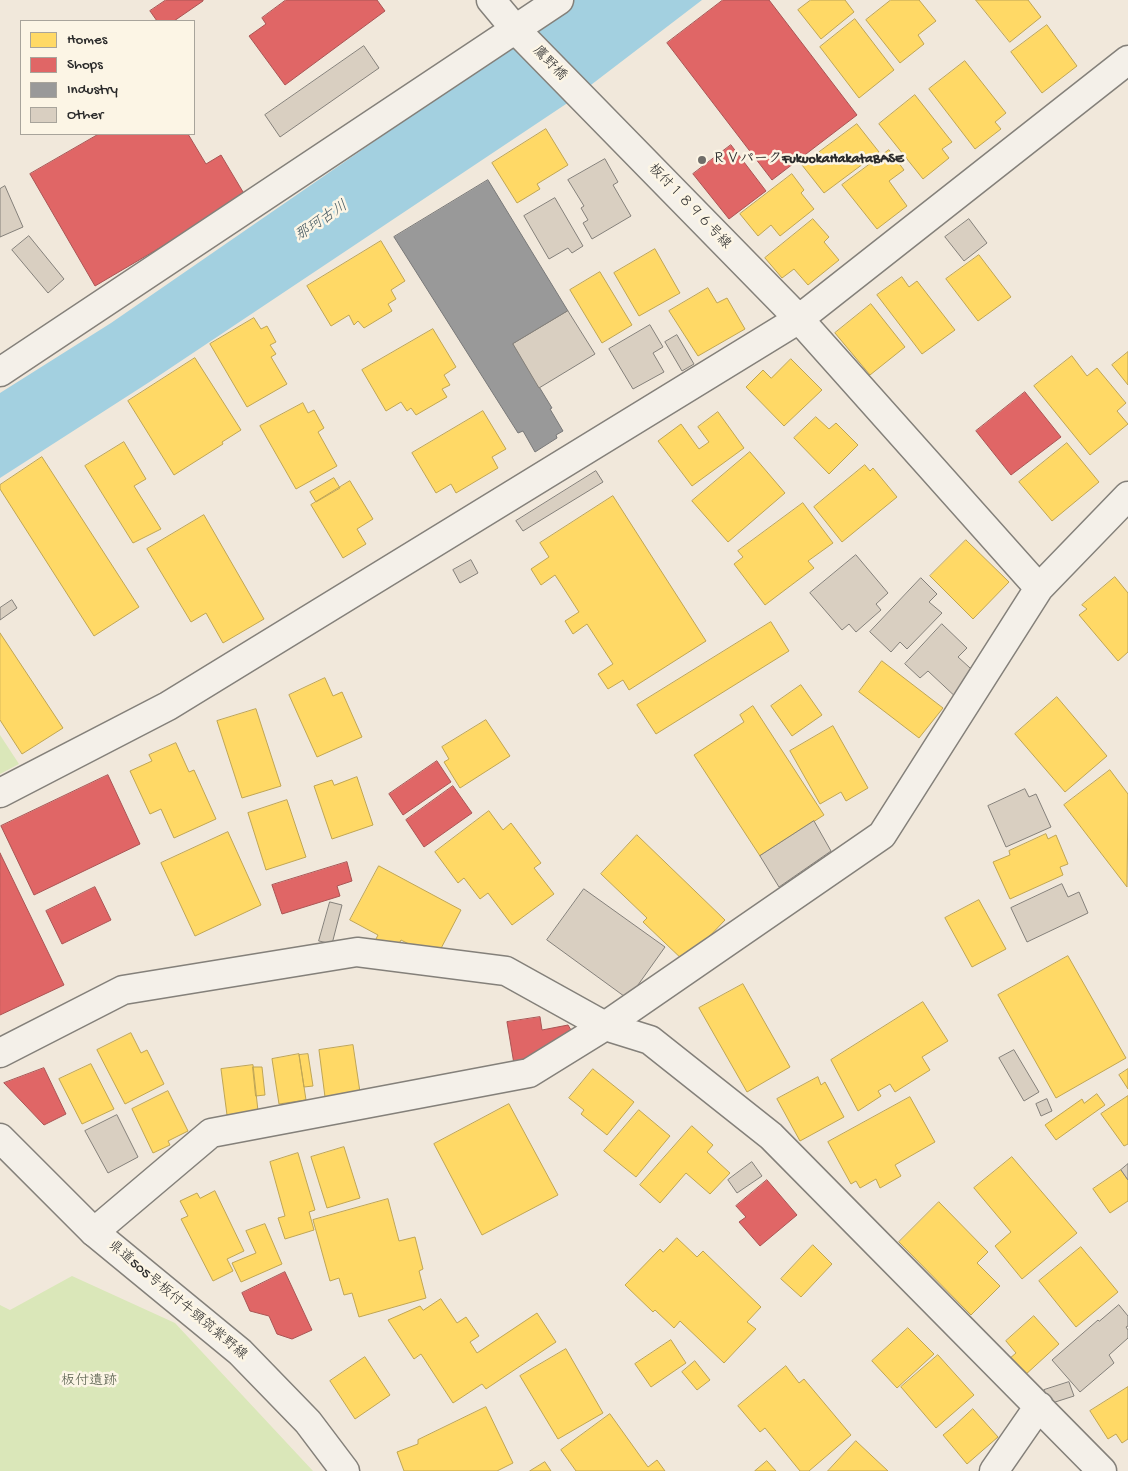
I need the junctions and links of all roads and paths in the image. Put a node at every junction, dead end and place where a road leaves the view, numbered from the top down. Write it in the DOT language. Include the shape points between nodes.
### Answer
graph roads {
  1 [pos="491,0"];
  2 [pos="559,0"];
  3 [pos="517,31"];
  4 [pos="1128,60"];
  5 [pos="580,96"];
  6 [pos="799,319"];
  7 [pos="0,372"];
  8 [pos="1128,496"];
  9 [pos="1039,588"];
  10 [pos="0,793"];
  11 [pos="605,1026"];
  12 [pos="0,1053"];
  13 [pos="0,1138"];
  14 [pos="94,1232"];
  15 [pos="1039,1406"];
  16 [pos="345,1471"];
  17 [pos="994,1471"];
  18 [pos="1102,1471"];
  1 -- 3 [label="street"];
  2 -- 3 [label="street"];
  3 -- 5 [label="street, 鷹野橋"];
  3 -- 7 [label="street"];
  4 -- 6 [label="street"];
  5 -- 6 [label="street, 板付１８９６号線"];
  6 -- 9 [label="street, 板付１８９６号線"];
  6 -- 10 [label="street" via="168,706"];
  8 -- 9 [label="street"];
  9 -- 11 [label="street" via="882,836"];
  11 -- 12 [label="street" via="506,971 357,952 123,990"];
  11 -- 14 [label="street" via="529,1073 211,1132"];
  11 -- 15 [label="street" via="650,1040 771,1136"];
  13 -- 14 [label="street, 県道505号板付牛頸筑紫野線"];
  14 -- 16 [label="street, 県道505号板付牛頸筑紫野線" via="240,1352 308,1422"];
  15 -- 17 [label="street"];
  15 -- 18 [label="street"];
}
